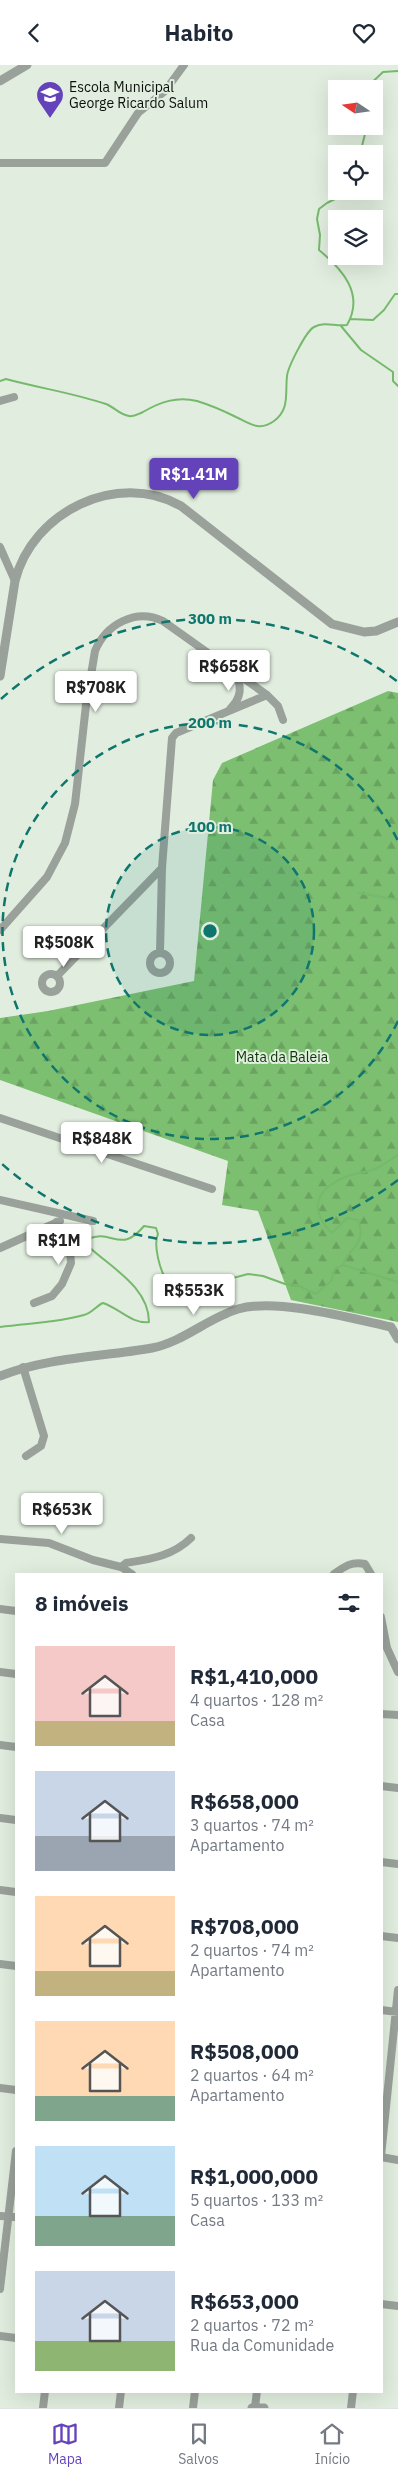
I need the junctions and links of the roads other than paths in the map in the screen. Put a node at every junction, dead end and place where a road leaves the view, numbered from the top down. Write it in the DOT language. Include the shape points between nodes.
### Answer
graph roads {
  1 [pos="27,65"];
  2 [pos="184,65"];
  3 [pos="0,81"];
  4 [pos="0,163"];
  5 [pos="14,397"];
  6 [pos="0,401"];
  7 [pos="0,547"];
  8 [pos="15,581"];
  9 [pos="398,623"];
  10 [pos="237,673"];
  11 [pos="0,676"];
  12 [pos="267,695"];
  13 [pos="226,712"];
  14 [pos="283,720"];
  15 [pos="162,869"];
  16 [pos="0,930"];
  17 [pos="160,952"];
  18 [pos="57,976"];
  19 [pos="0,1118"];
  20 [pos="212,1189"];
  21 [pos="0,1200"];
  22 [pos="70,1217"];
  23 [pos="93,1221"];
  24 [pos="56,1222"];
  25 [pos="0,1248"];
  26 [pos="34,1303"];
  27 [pos="394,1328"];
  28 [pos="398,1339"];
  29 [pos="23,1367"];
  30 [pos="0,1376"];
  31 [pos="26,1456"];
  32 [pos="191,1538"];
  33 [pos="0,1539"];
  34 [pos="122,1567"];
  35 [pos="131,1573"];
  36 [pos="336,1573"];
  37 [pos="370,1573"];
  38 [pos="0,1609"];
  39 [pos="15,1611"];
  40 [pos="384,1648"];
  41 [pos="0,1672"];
  42 [pos="398,1673"];
  43 [pos="15,1674"];
  44 [pos="383,1714"];
  45 [pos="398,1715"];
  46 [pos="0,1745"];
  47 [pos="15,1747"];
  48 [pos="383,1787"];
  49 [pos="398,1788"];
  50 [pos="0,1818"];
  51 [pos="15,1820"];
  52 [pos="383,1862"];
  53 [pos="398,1864"];
  54 [pos="0,1891"];
  55 [pos="15,1892"];
  56 [pos="383,1936"];
  57 [pos="398,1938"];
  58 [pos="0,1964"];
  59 [pos="15,1966"];
  60 [pos="398,1990"];
  61 [pos="383,2009"];
  62 [pos="397,2011"];
  63 [pos="0,2088"];
  64 [pos="15,2090"];
  65 [pos="383,2139"];
  66 [pos="15,2156"];
  67 [pos="383,2157"];
  68 [pos="398,2159"];
  69 [pos="3,2216"];
  70 [pos="0,2289"];
  71 [pos="383,2303"];
  72 [pos="398,2306"];
  73 [pos="0,2336"];
  74 [pos="15,2338"];
  75 [pos="45,2393"];
  76 [pos="121,2393"];
  77 [pos="195,2393"];
  78 [pos="257,2393"];
  79 [pos="353,2393"];
  80 [pos="43,2408"];
  81 [pos="119,2408"];
  82 [pos="193,2408"];
  83 [pos="257,2408"];
  84 [pos="351,2408"];
  1 -- 3 [label="street"];
  2 -- 4 [label="street" via="165,91 143,108 127,127 107,162"];
  5 -- 6 [label="street"];
  7 -- 8 [label="street"];
  8 -- 9 [label="street" via="18,566 32,542 55,518 97,497 138,494 172,501 191,511 332,624 364,632"];
  8 -- 11 [label="street"];
  10 -- 12 [label="street"];
  10 -- 13 [label="street" via="240,694 238,701"];
  10 -- 16 [label="street" via="158,619 129,618 104,634 94,659 74,804 66,838 47,877"];
  12 -- 13 [label="street"];
  12 -- 14 [label="street" via="278,706"];
  13 -- 15 [label="street" via="176,733 172,738"];
  15 -- 17 [label="street"];
  15 -- 18 [label="street"];
  19 -- 20 [label="street"];
  21 -- 22 [label="street"];
  22 -- 23 [label="street"];
  22 -- 24 [label="street"];
  24 -- 25 [label="street"];
  24 -- 26 [label="street" via="70,1252 71,1263 62,1284 52,1296"];
  27 -- 28 [label="street"];
  27 -- 29 [label="street" via="262,1304 238,1309 154,1347"];
  29 -- 30 [label="street"];
  29 -- 31 [label="street" via="44,1436 41,1446"];
  32 -- 34 [label="street" via="161,1557 126,1563"];
  33 -- 34 [label="street" via="49,1543"];
  34 -- 35 [label="street"];
  36 -- 37 [label="street" via="358,1562 365,1564"];
  38 -- 39 [label="street"];
  40 -- 42 [label="street"];
  41 -- 43 [label="street"];
  44 -- 45 [label="street"];
  46 -- 47 [label="street"];
  48 -- 49 [label="street"];
  50 -- 51 [label="street"];
  52 -- 53 [label="street"];
  54 -- 55 [label="street"];
  56 -- 57 [label="street"];
  58 -- 59 [label="street"];
  60 -- 62 [label="street"];
  61 -- 62 [label="street"];
  62 -- 65 [label="street"];
  63 -- 64 [label="street"];
  66 -- 69 [label="street"];
  67 -- 68 [label="street"];
  69 -- 70 [label="street"];
  71 -- 72 [label="street"];
  73 -- 74 [label="street"];
  75 -- 80 [label="street"];
  76 -- 81 [label="street"];
  77 -- 82 [label="street"];
  78 -- 83 [label="street"];
  79 -- 84 [label="street"];
}
